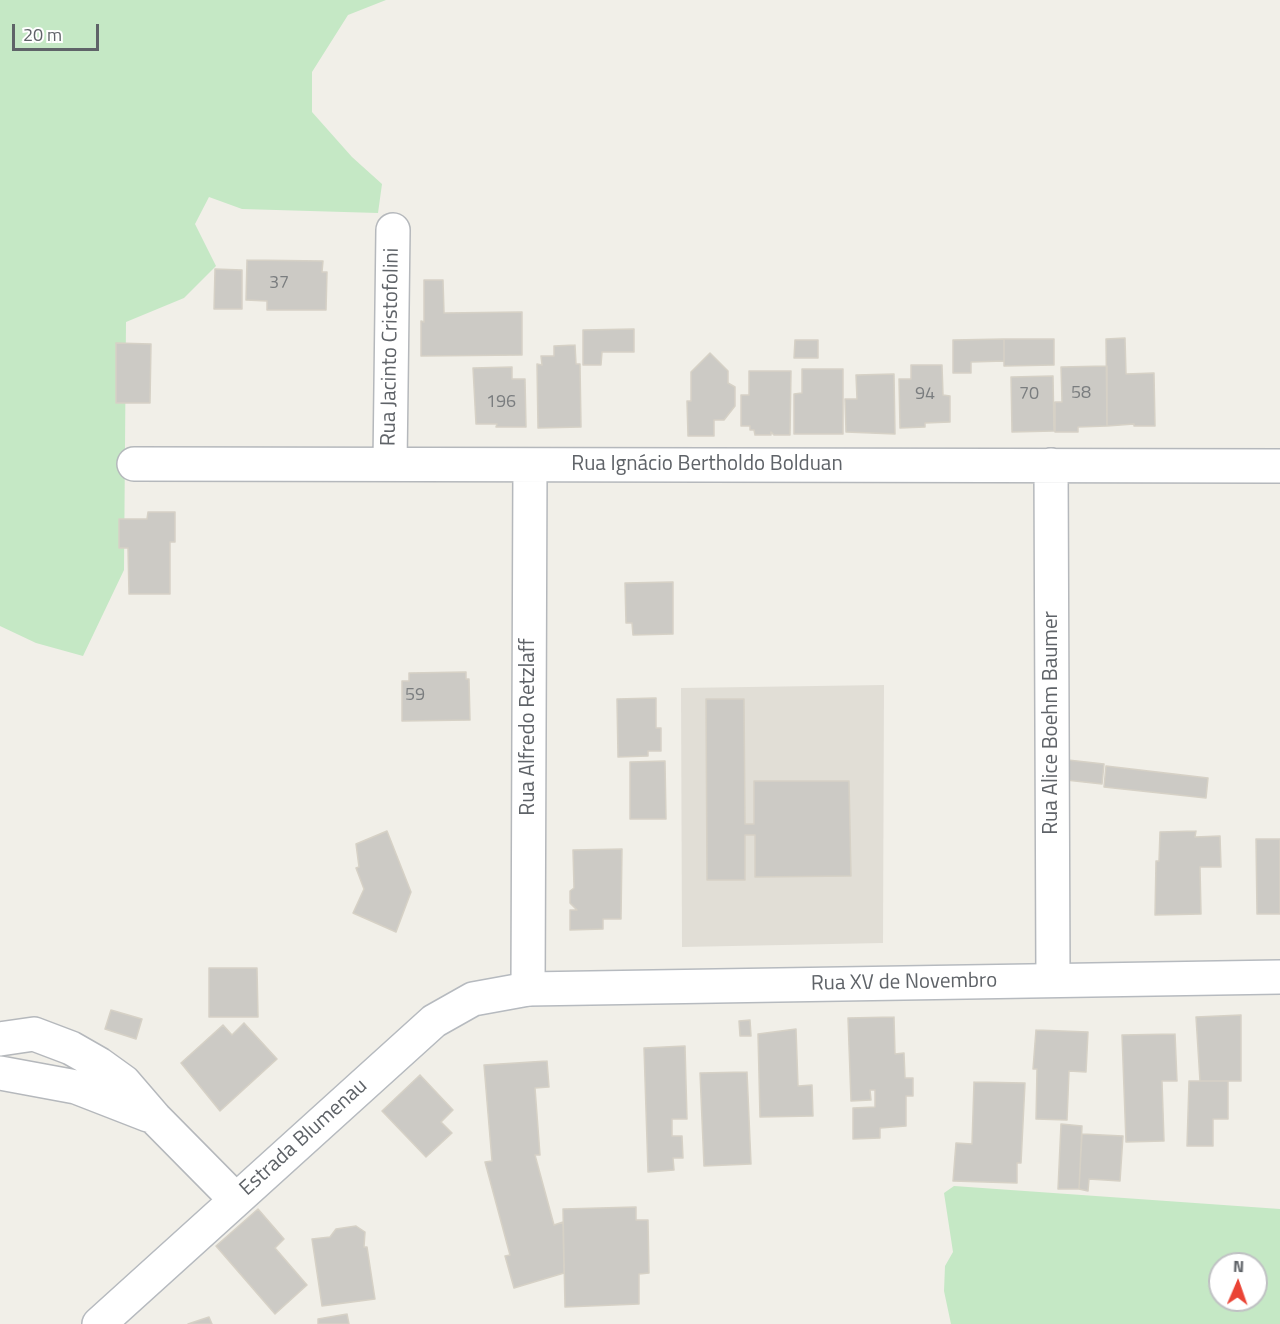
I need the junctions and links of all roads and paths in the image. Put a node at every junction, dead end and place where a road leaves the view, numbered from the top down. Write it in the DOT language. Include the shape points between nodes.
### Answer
graph roads {
  1 [pos="393,230"];
  2 [pos="134,464"];
  3 [pos="390,465"];
  4 [pos="530,465"];
  5 [pos="1051,465"];
  6 [pos="1280,466"];
  7 [pos="1280,977"];
  8 [pos="1053,980"];
  9 [pos="528,989"];
  10 [pos="0,1039"];
  11 [pos="0,1073"];
  12 [pos="155,1118"];
  13 [pos="235,1199"];
  14 [pos="99,1324"];
  1 -- 3 [label="street, Rua Jacinto Cristofolini"];
  2 -- 3 [label="street, Rua Ignácio Bertholdo Bolduan"];
  3 -- 4 [label="street, Rua Ignácio Bertholdo Bolduan"];
  4 -- 5 [label="street, Rua Ignácio Bertholdo Bolduan"];
  4 -- 9 [label="street, Rua Alfredo Retzlaff"];
  5 -- 6 [label="street, Rua Ignácio Bertholdo Bolduan"];
  5 -- 8 [label="street, Rua Alice Boehm Baumer"];
  7 -- 8 [label="street, Rua XV de Novembro"];
  8 -- 9 [label="street, Rua XV de Novembro"];
  9 -- 13 [label="street, Estrada Blumenau" via="472,999 434,1022"];
  10 -- 12 [label="street" via="34,1034 71,1048 124,1082"];
  11 -- 12 [label="street" via="75,1087"];
  12 -- 13 [label="street"];
  13 -- 14 [label="street, Estrada Blumenau"];
}
